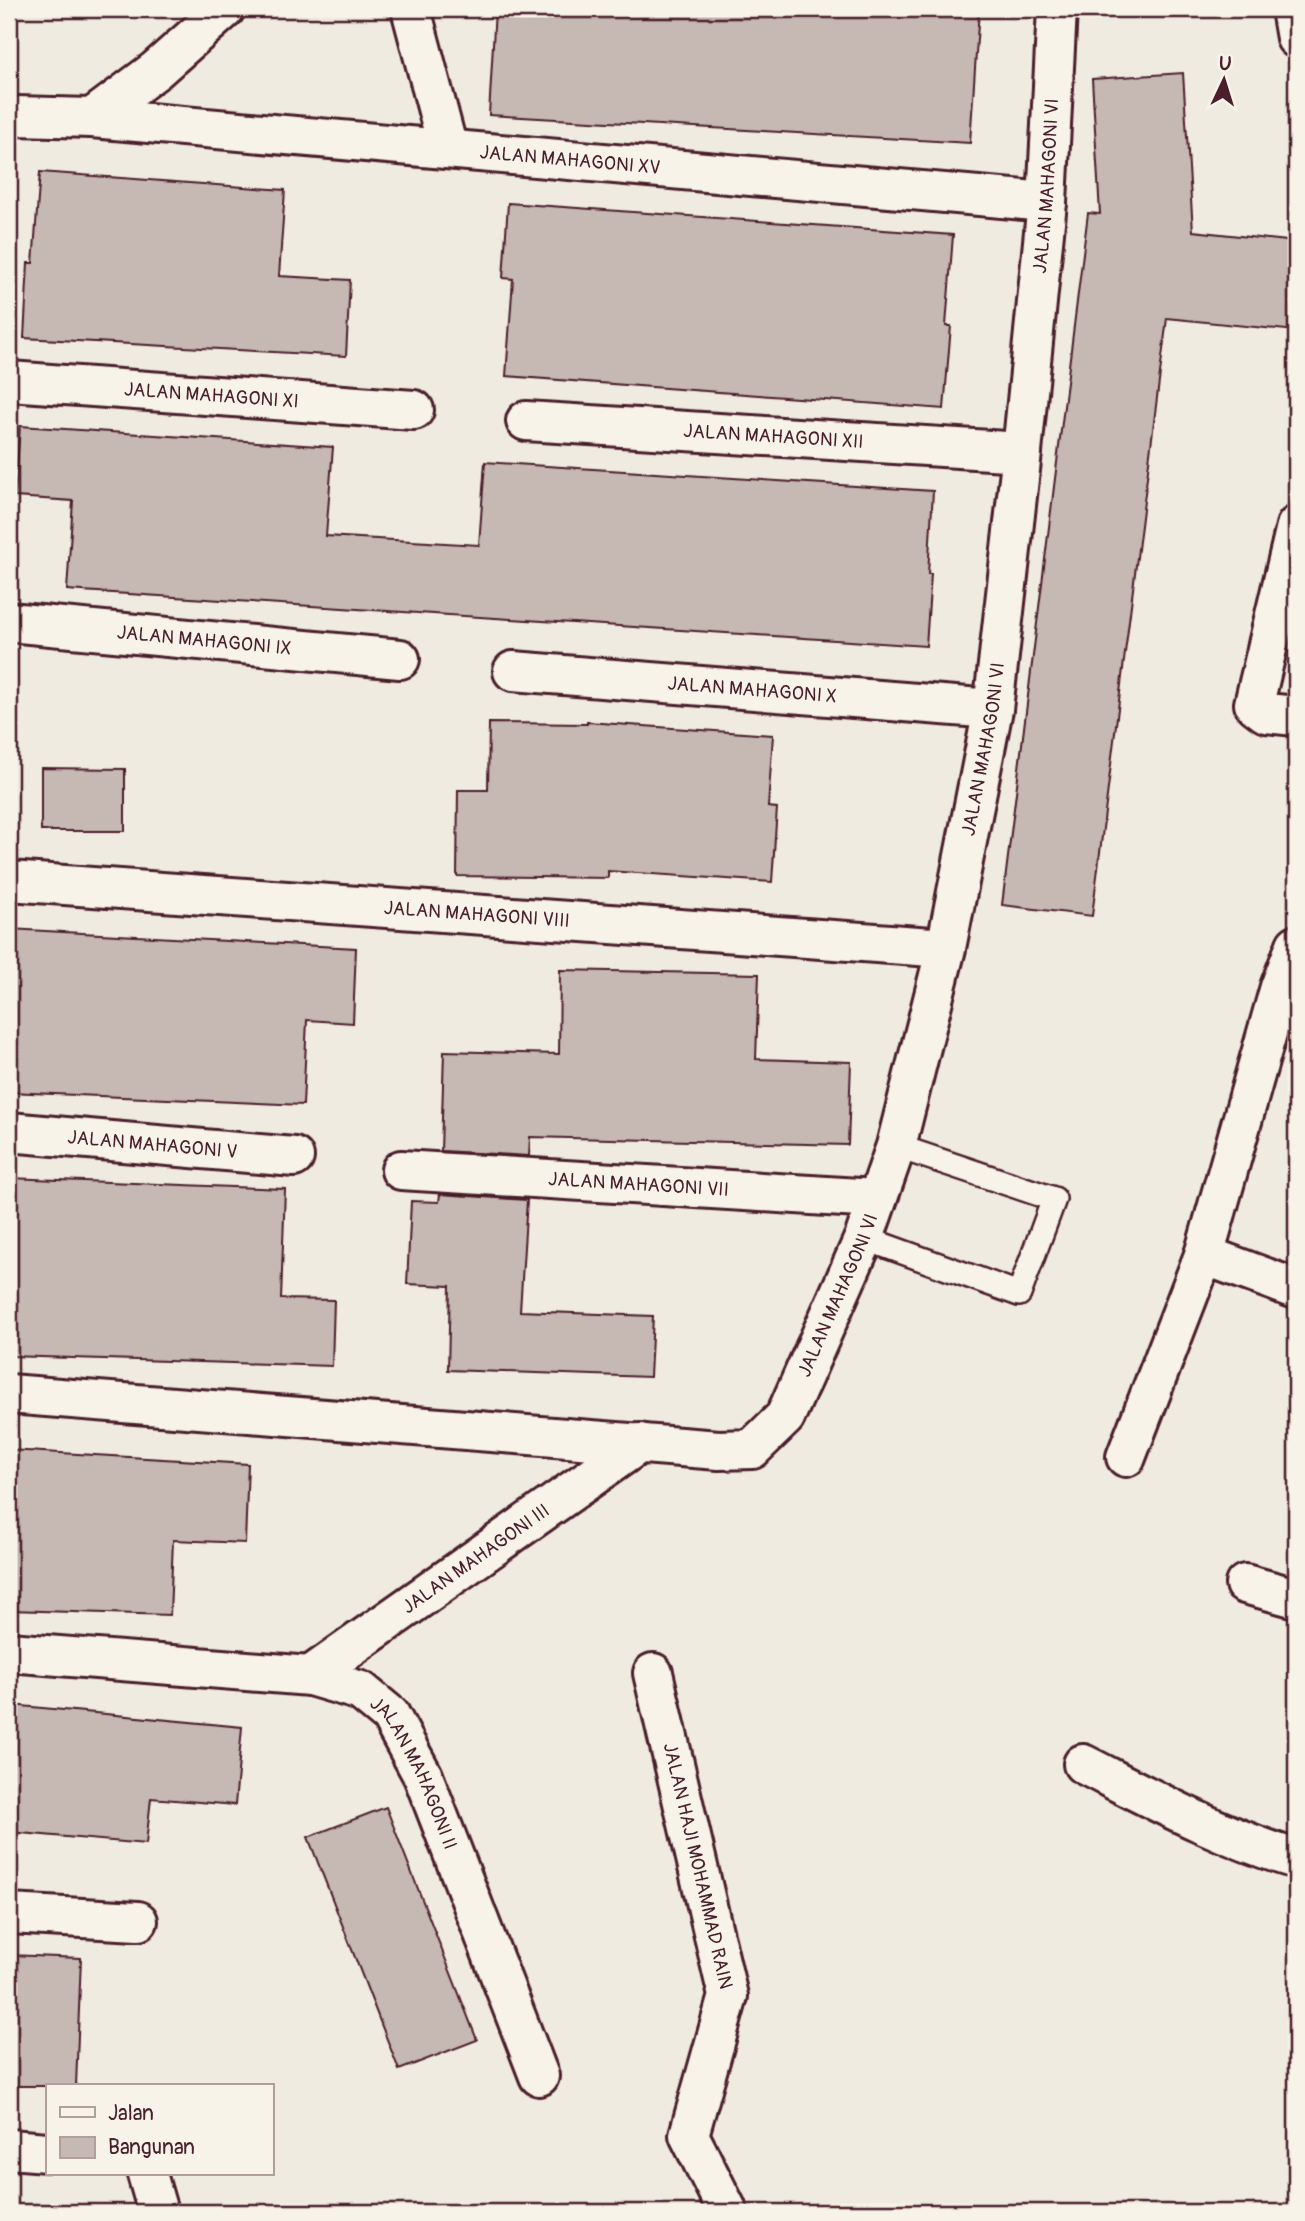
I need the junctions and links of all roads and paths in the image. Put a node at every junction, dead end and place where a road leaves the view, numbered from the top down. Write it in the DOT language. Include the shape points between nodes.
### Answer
graph roads {
  1 [pos="225,9"];
  2 [pos="411,9"];
  3 [pos="1057,9"];
  4 [pos="1291,9"];
  5 [pos="1296,38"];
  6 [pos="92,118"];
  7 [pos="9,120"];
  8 [pos="448,149"];
  9 [pos="1046,202"];
  10 [pos="9,381"];
  11 [pos="414,410"];
  12 [pos="526,421"];
  13 [pos="1022,452"];
  14 [pos="1296,526"];
  15 [pos="9,622"];
  16 [pos="400,659"];
  17 [pos="513,671"];
  18 [pos="993,709"];
  19 [pos="1296,716"];
  20 [pos="9,881"];
  21 [pos="1296,945"];
  22 [pos="946,948"];
  23 [pos="9,1132"];
  24 [pos="896,1146"];
  25 [pos="294,1157"];
  26 [pos="401,1170"];
  27 [pos="876,1199"];
  28 [pos="864,1238"];
  29 [pos="1204,1255"];
  30 [pos="1296,1289"];
  31 [pos="9,1394"];
  32 [pos="640,1443"];
  33 [pos="1126,1457"];
  34 [pos="1245,1584"];
  35 [pos="1296,1598"];
  36 [pos="9,1653"];
  37 [pos="653,1674"];
  38 [pos="310,1676"];
  39 [pos="1083,1764"];
  40 [pos="1296,1859"];
  41 [pos="9,1914"];
  42 [pos="138,1921"];
  43 [pos="539,2076"];
  44 [pos="9,2148"];
  45 [pos="46,2152"];
  46 [pos="148,2176"];
  47 [pos="158,2212"];
  48 [pos="728,2212"];
  1 -- 6 [label="street"];
  2 -- 8 [label="street"];
  3 -- 9 [label="street, JALAN MAHAGONI VI"];
  4 -- 5 [label="street"];
  6 -- 7 [label="street, JALAN MAHAGONI XV" via="16,116"];
  6 -- 8 [label="street, JALAN MAHAGONI XV"];
  8 -- 9 [label="street, JALAN MAHAGONI XV"];
  9 -- 13 [label="street, JALAN MAHAGONI VI"];
  10 -- 11 [label="street, JALAN MAHAGONI XI"];
  12 -- 13 [label="street, JALAN MAHAGONI XII"];
  13 -- 18 [label="street, JALAN MAHAGONI VI"];
  14 -- 19 [label="street" via="1254,704 1266,713"];
  15 -- 16 [label="street, JALAN MAHAGONI IX"];
  17 -- 18 [label="street, JALAN MAHAGONI X"];
  18 -- 22 [label="street, JALAN MAHAGONI VI"];
  20 -- 22 [label="street, JALAN MAHAGONI VIII"];
  21 -- 29 [label="street"];
  22 -- 24 [label="street, JALAN MAHAGONI VI"];
  23 -- 25 [label="street, JALAN MAHAGONI V"];
  24 -- 27 [label="street, JALAN MAHAGONI VI"];
  24 -- 28 [label="lane" via="1054,1199 1019,1294"];
  26 -- 27 [label="street, JALAN MAHAGONI VII"];
  27 -- 28 [label="street, JALAN MAHAGONI VI"];
  28 -- 32 [label="street, JALAN MAHAGONI VI" via="785,1417 752,1449"];
  29 -- 30 [label="street"];
  29 -- 33 [label="street"];
  31 -- 32 [label="street"];
  32 -- 38 [label="street, JALAN MAHAGONI III"];
  34 -- 35 [label="street"];
  36 -- 38 [label="street, JALAN MAHAGONI II"];
  37 -- 48 [label="street, JALAN HAJI MOHAMMAD RAIN" via="729,1996 689,2135"];
  38 -- 43 [label="street, JALAN MAHAGONI II" via="361,1691 390,1715 423,1776"];
  39 -- 40 [label="street" via="1174,1810"];
  41 -- 42 [label="street"];
  44 -- 45 [label="street"];
  46 -- 47 [label="street"];
}
